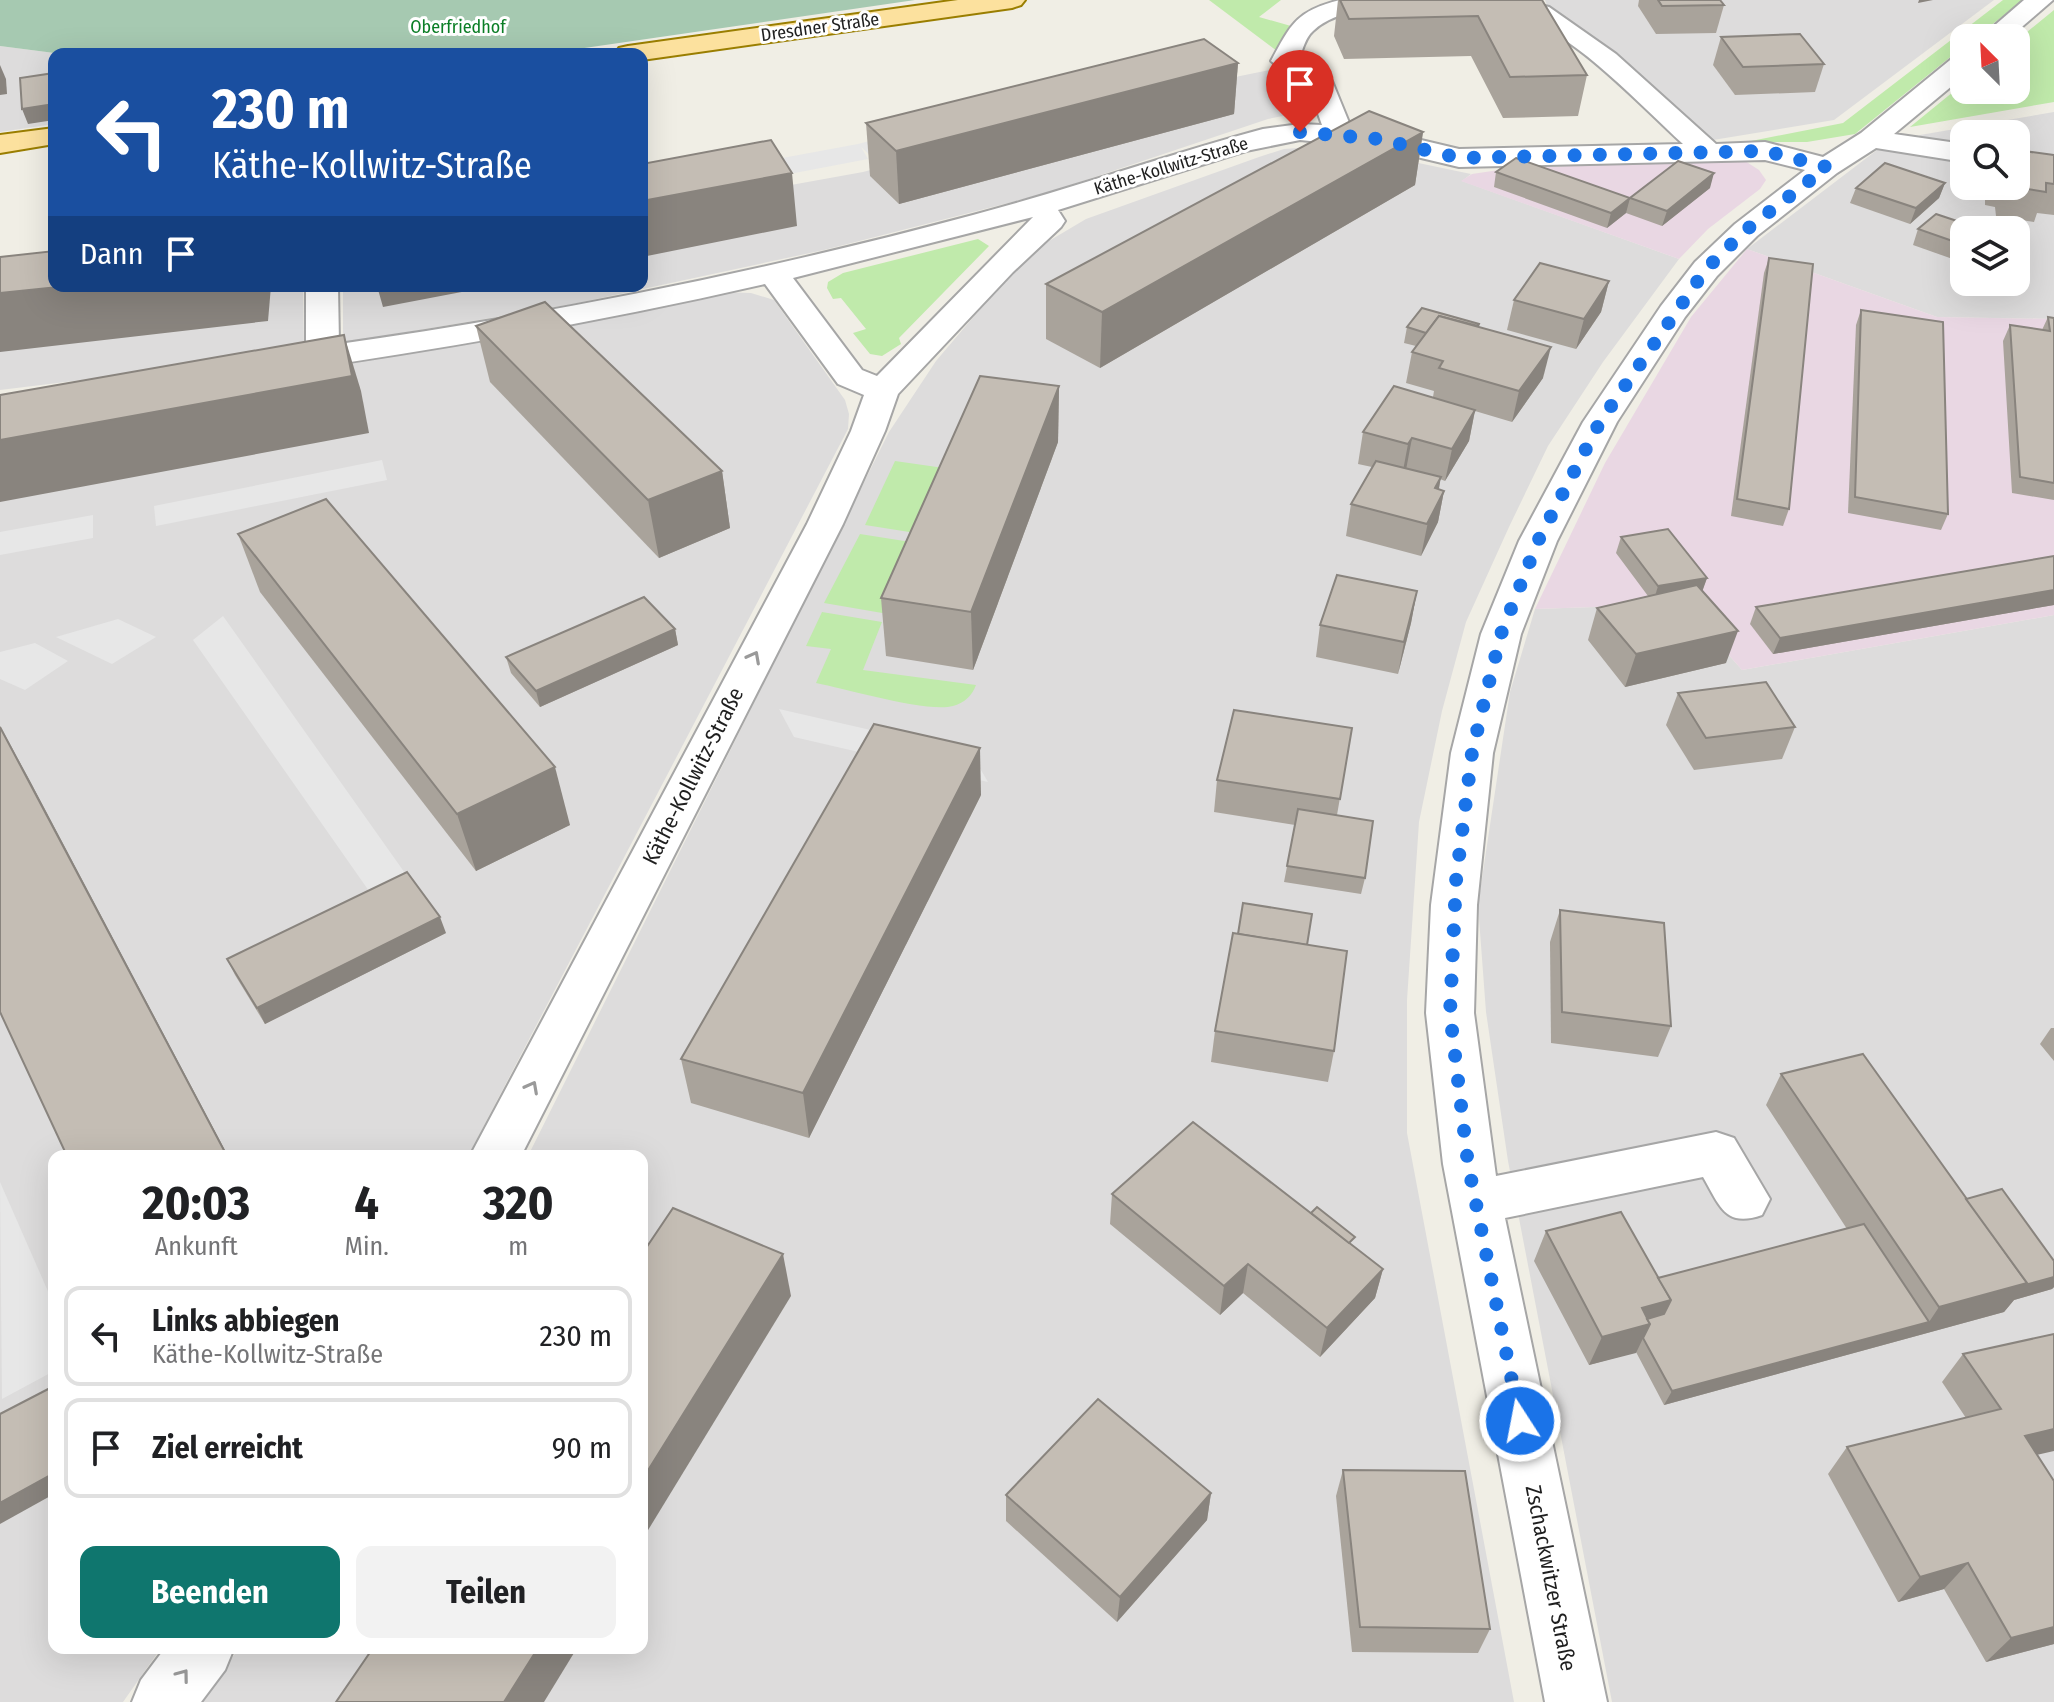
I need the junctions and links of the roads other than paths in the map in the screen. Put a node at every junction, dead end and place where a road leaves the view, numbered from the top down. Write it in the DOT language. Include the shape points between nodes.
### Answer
graph roads {
  1 [pos="1012,0"];
  2 [pos="1409,0"];
  3 [pos="2040,0"];
  4 [pos="1439,4"];
  5 [pos="1510,7"];
  6 [pos="2010,24"];
  7 [pos="648,51"];
  8 [pos="1950,74"];
  9 [pos="1330,134"];
  10 [pos="48,137"];
  11 [pos="1871,139"];
  12 [pos="0,144"];
  13 [pos="1707,151"];
  14 [pos="1950,151"];
  15 [pos="1827,167"];
  16 [pos="1041,206"];
  17 [pos="774,274"];
  18 [pos="322,292"];
  19 [pos="323,356"];
  20 [pos="254,367"];
  21 [pos="882,391"];
  22 [pos="498,1150"];
  23 [pos="1744,1199"];
  24 [pos="1477,1202"];
  25 [pos="199,1654"];
  26 [pos="163,1702"];
  27 [pos="1576,1702"];
  1 -- 7 [label="main road, Dresdner Straße"];
  2 -- 4 [label="street"];
  2 -- 9 [label="street" via="1344,7 1323,15 1295,37 1284,61 1322,87 1336,125"];
  3 -- 6 [label="street"];
  5 -- 13 [label="street" via="1540,12 1607,60"];
  8 -- 11 [label="street, Zschackwitzer Straße"];
  9 -- 13 [label="street, Käthe-Kollwitz-Straße" via="1379,139 1459,158"];
  9 -- 16 [label="street, Käthe-Kollwitz-Straße" via="1262,138"];
  10 -- 12 [label="main road"];
  11 -- 14 [label="street"];
  11 -- 15 [label="street, Zschackwitzer Straße"];
  13 -- 15 [label="street, Käthe-Kollwitz-Straße" via="1765,151"];
  15 -- 24 [label="street, Zschackwitzer Straße" via="1746,230 1672,313 1587,446 1538,541 1501,634 1472,753 1454,905 1450,1013"];
  16 -- 17 [label="street, Käthe-Kollwitz-Straße"];
  16 -- 21 [label="street, Käthe-Kollwitz-Straße" via="1050,221"];
  17 -- 19 [label="street, Käthe-Kollwitz-Straße"];
  17 -- 21 [label="street" via="850,377"];
  18 -- 19 [label="street"];
  19 -- 20 [label="street, Käthe-Kollwitz-Straße"];
  22 -- 21 [label="street, Käthe-Kollwitz-Straße, one-way" via="825,524"];
  23 -- 24 [label="street" via="1716,1153"];
  24 -- 27 [label="street, Zschackwitzer Straße"];
  26 -- 25 [label="street, one-way"];
}
